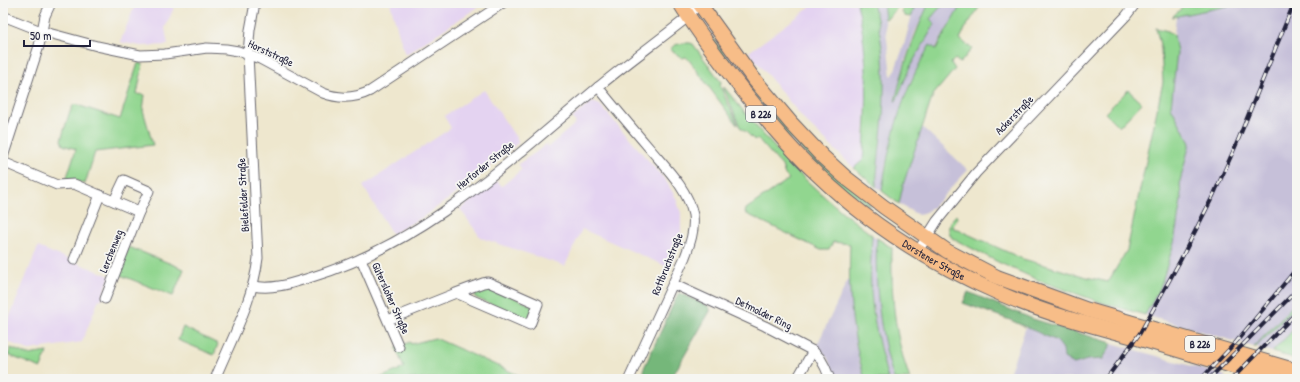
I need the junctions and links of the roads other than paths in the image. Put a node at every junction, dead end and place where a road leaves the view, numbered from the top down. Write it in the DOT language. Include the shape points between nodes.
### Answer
graph roads {
  1 [pos="51,3"];
  2 [pos="256,3"];
  3 [pos="503,3"];
  4 [pos="680,3"];
  5 [pos="700,3"];
  6 [pos="1136,3"];
  7 [pos="3,16"];
  8 [pos="688,17"];
  9 [pos="41,31"];
  10 [pos="248,54"];
  11 [pos="598,87"];
  12 [pos="3,157"];
  13 [pos="3,162"];
  14 [pos="100,195"];
  15 [pos="114,201"];
  16 [pos="139,212"];
  17 [pos="926,236"];
  18 [pos="918,251"];
  19 [pos="361,259"];
  20 [pos="74,260"];
  21 [pos="673,284"];
  22 [pos="253,286"];
  23 [pos="456,293"];
  24 [pos="105,299"];
  25 [pos="388,320"];
  26 [pos="400,346"];
  27 [pos="813,351"];
  28 [pos="1297,371"];
  29 [pos="215,379"];
  30 [pos="629,379"];
  31 [pos="797,379"];
  32 [pos="830,379"];
  33 [pos="1278,379"];
  1 -- 9 [label="street"];
  2 -- 10 [label="street, Bielefelder Straße"];
  3 -- 10 [label="street, Horststraße" via="370,91 355,97 341,98 323,93"];
  4 -- 8 [label="main road, Dorstener Straße / B 226"];
  5 -- 8 [label="street, Herforder Straße"];
  5 -- 17 [label="main road, Dorstener Straße / B 226" via="753,78 823,157 884,207"];
  6 -- 17 [label="street, Ackerstraße" via="976,173"];
  7 -- 9 [label="street, Horststraße"];
  8 -- 11 [label="street, Herforder Straße"];
  8 -- 18 [label="main road, Dorstener Straße / B 226" via="740,87 817,174 882,227"];
  9 -- 10 [label="street, Horststraße" via="140,55 207,48"];
  9 -- 12 [label="street" via="39,46"];
  10 -- 22 [label="street, Bielefelder Straße" via="258,258"];
  11 -- 19 [label="street, Herforder Straße" via="481,186 397,241"];
  11 -- 21 [label="street, Rottbruchstraße" via="676,180 690,206 694,227 691,242"];
  13 -- 14 [label="street" via="58,185 74,184"];
  14 -- 15 [label="street"];
  14 -- 20 [label="street"];
  15 -- 16 [label="street"];
  15 -- 16 [label="street, Lerchenweg" via="124,180 148,191"];
  16 -- 24 [label="street, Lerchenweg"];
  17 -- 18 [label="street, Ackerstraße"];
  17 -- 28 [label="main road, Dorstener Straße / B 226" via="947,251 1012,284 1138,326"];
  18 -- 33 [label="main road, Dorstener Straße / B 226" via="1002,295 1056,314"];
  19 -- 22 [label="street, Herforder Straße" via="336,270 282,286"];
  19 -- 25 [label="street, Gütersloher Straße"];
  21 -- 27 [label="street, Detmolder Ring"];
  21 -- 30 [label="street, Rottbruchstraße"];
  22 -- 29 [label="street, Bielefelder Straße"];
  23 -- 23 [label="street" via="530,325 538,304 488,282"];
  23 -- 25 [label="street"];
  25 -- 26 [label="street, Gütersloher Straße"];
  27 -- 31 [label="street"];
  27 -- 32 [label="street, Detmolder Ring" via="820,358"];
}
